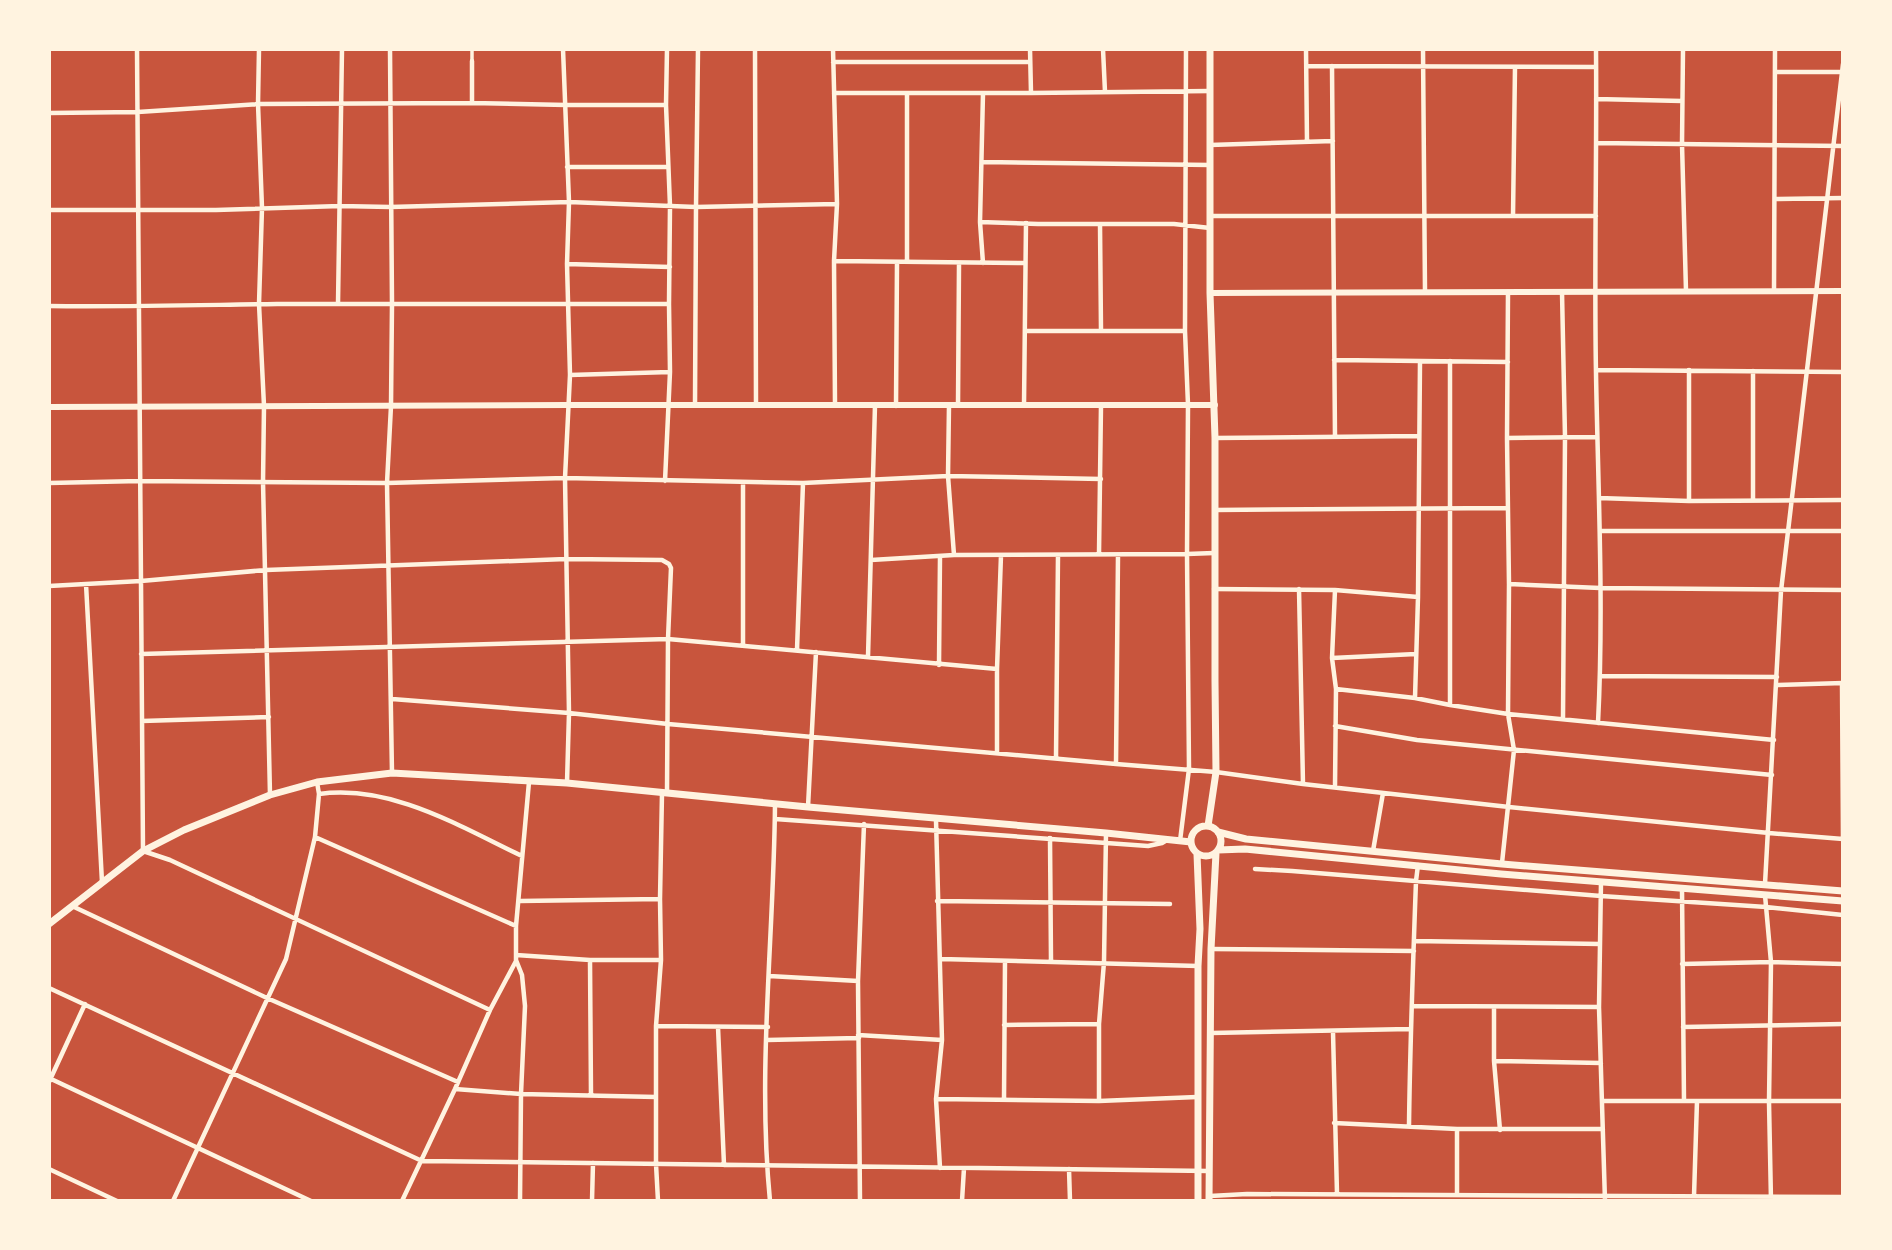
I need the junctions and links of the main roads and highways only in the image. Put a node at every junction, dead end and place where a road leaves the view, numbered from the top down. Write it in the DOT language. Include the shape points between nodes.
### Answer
graph roads {
  1 [pos="1210,49"];
  2 [pos="1208,826"];
  3 [pos="1218,832"];
  4 [pos="1191,842"];
  5 [pos="1217,852"];
  6 [pos="1197,854"];
  7 [pos="1843,891"];
  8 [pos="1843,901"];
  9 [pos="49,925"];
  10 [pos="1209,1199"];
  11 [pos="1198,1201"];
  1 -- 2 [label="main road" via="1216,772"];
  2 -- 3 [label="main road"];
  2 -- 4 [label="main road" via="1196,830"];
  3 -- 5 [label="main road"];
  3 -- 7 [label="main road" via="1246,839 1502,864"];
  4 -- 6 [label="main road"];
  4 -- 9 [label="main road" via="567,783 392,773 317,782 270,795 184,830 143,851"];
  5 -- 6 [label="main road" via="1205,857"];
  5 -- 8 [label="main road" via="1245,849"];
  5 -- 10 [label="main road" via="1211,949"];
  6 -- 11 [label="main road"];
}
